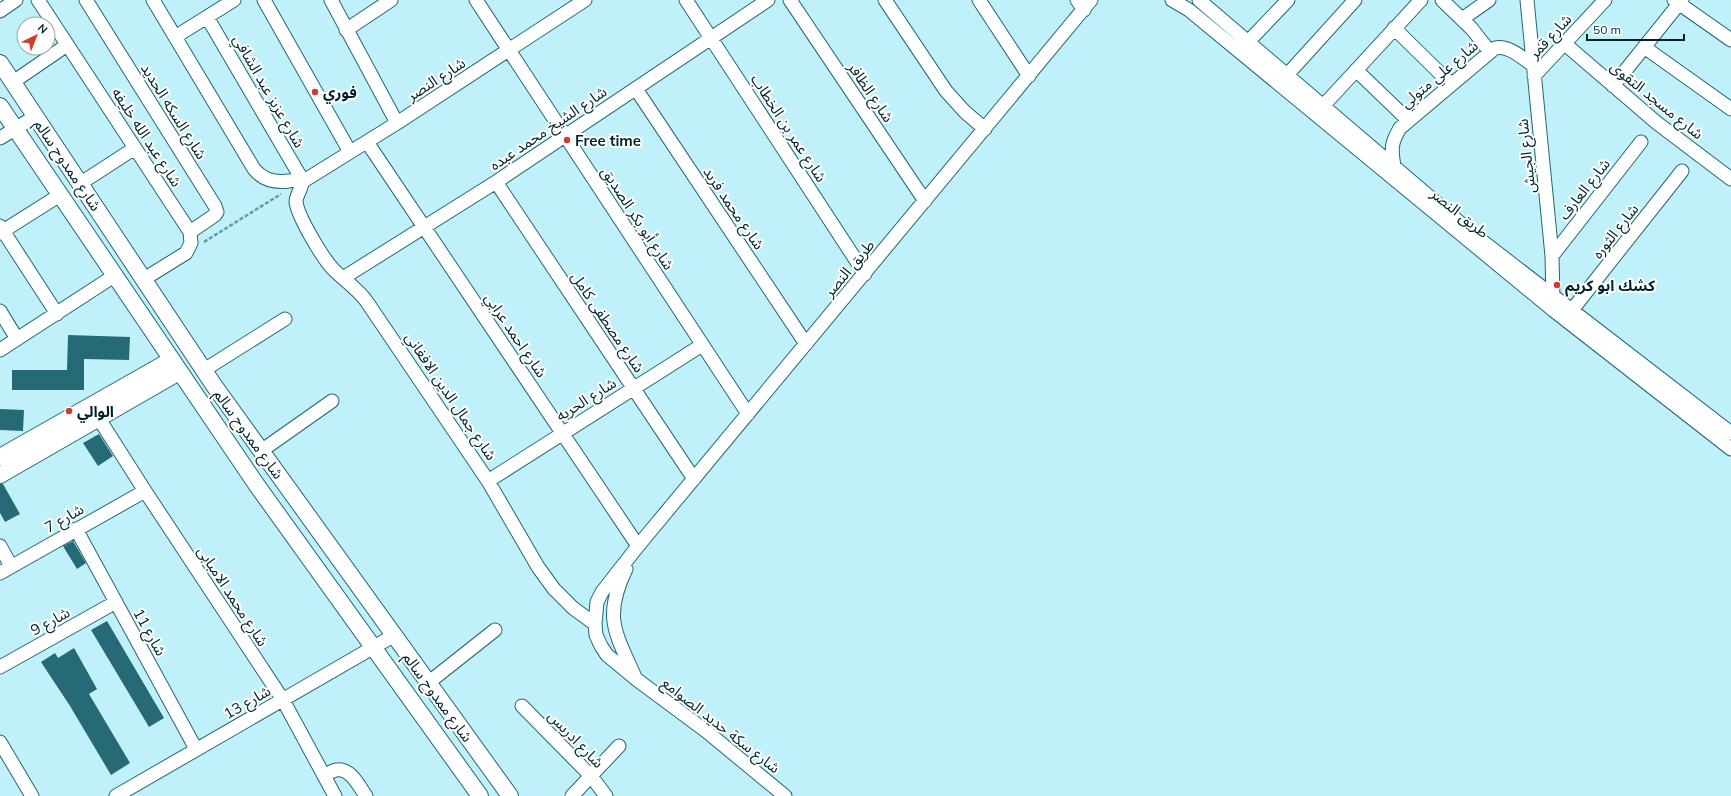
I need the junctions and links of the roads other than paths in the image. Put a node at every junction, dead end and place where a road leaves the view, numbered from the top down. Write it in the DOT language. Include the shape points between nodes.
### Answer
graph roads {
  1 [pos="16,0"];
  2 [pos="38,0"];
  3 [pos="86,0"];
  4 [pos="152,0"];
  5 [pos="234,0"];
  6 [pos="264,0"];
  7 [pos="330,0"];
  8 [pos="391,0"];
  9 [pos="476,0"];
  10 [pos="585,0"];
  11 [pos="686,0"];
  12 [pos="768,0"];
  13 [pos="790,0"];
  14 [pos="884,0"];
  15 [pos="979,0"];
  16 [pos="1101,0"];
  17 [pos="1172,0"];
  18 [pos="1199,0"];
  19 [pos="1288,0"];
  20 [pos="1355,0"];
  21 [pos="1421,0"];
  22 [pos="1442,0"];
  23 [pos="1489,0"];
  24 [pos="1527,0"];
  25 [pos="1605,0"];
  26 [pos="1678,1"];
  27 [pos="1084,3"];
  28 [pos="0,11"];
  29 [pos="207,17"];
  30 [pos="1462,19"];
  31 [pos="1394,28"];
  32 [pos="346,30"];
  33 [pos="175,37"];
  34 [pos="711,38"];
  35 [pos="1731,40"];
  36 [pos="1248,42"];
  37 [pos="67,44"];
  38 [pos="1565,44"];
  39 [pos="1644,47"];
  40 [pos="509,50"];
  41 [pos="1490,52"];
  42 [pos="0,63"];
  43 [pos="1356,70"];
  44 [pos="1534,70"];
  45 [pos="1287,75"];
  46 [pos="1029,76"];
  47 [pos="13,82"];
  48 [pos="1451,84"];
  49 [pos="1613,86"];
  50 [pos="636,89"];
  51 [pos="0,106"];
  52 [pos="1323,106"];
  53 [pos="1731,109"];
  54 [pos="36,116"];
  55 [pos="1408,120"];
  56 [pos="397,123"];
  57 [pos="15,129"];
  58 [pos="985,129"];
  59 [pos="565,136"];
  60 [pos="0,138"];
  61 [pos="367,142"];
  62 [pos="1641,142"];
  63 [pos="135,148"];
  64 [pos="350,152"];
  65 [pos="1394,166"];
  66 [pos="1682,171"];
  67 [pos="1731,179"];
  68 [pos="302,181"];
  69 [pos="496,182"];
  70 [pos="81,183"];
  71 [pos="60,195"];
  72 [pos="925,201"];
  73 [pos="424,227"];
  74 [pos="1,230"];
  75 [pos="190,232"];
  76 [pos="1552,256"];
  77 [pos="865,274"];
  78 [pos="114,276"];
  79 [pos="343,278"];
  80 [pos="144,279"];
  81 [pos="1552,293"];
  82 [pos="1553,310"];
  83 [pos="1572,310"];
  84 [pos="0,311"];
  85 [pos="56,314"];
  86 [pos="285,319"];
  87 [pos="17,340"];
  88 [pos="806,344"];
  89 [pos="702,345"];
  90 [pos="0,350"];
  91 [pos="175,366"];
  92 [pos="204,370"];
  93 [pos="633,388"];
  94 [pos="332,401"];
  95 [pos="95,412"];
  96 [pos="748,414"];
  97 [pos="1731,432"];
  98 [pos="562,434"];
  99 [pos="1731,449"];
  100 [pos="261,451"];
  101 [pos="0,457"];
  102 [pos="276,471"];
  103 [pos="0,475"];
  104 [pos="694,479"];
  105 [pos="488,480"];
  106 [pos="256,484"];
  107 [pos="145,491"];
  108 [pos="76,530"];
  109 [pos="0,546"];
  110 [pos="638,546"];
  111 [pos="6,570"];
  112 [pos="116,602"];
  113 [pos="594,624"];
  114 [pos="495,630"];
  115 [pos="393,636"];
  116 [pos="372,648"];
  117 [pos="0,667"];
  118 [pos="636,679"];
  119 [pos="428,683"];
  120 [pos="283,700"];
  121 [pos="522,706"];
  122 [pos="0,742"];
  123 [pos="619,746"];
  124 [pos="196,749"];
  125 [pos="324,776"];
  126 [pos="591,776"];
  127 [pos="136,791"];
  128 [pos="32,796"];
  129 [pos="116,796"];
  130 [pos="335,796"];
  131 [pos="366,796"];
  132 [pos="480,796"];
  133 [pos="510,796"];
  134 [pos="572,796"];
  135 [pos="606,796"];
  136 [pos="785,796"];
  1 -- 28 [label="street"];
  2 -- 37 [label="street, شارع عبد الله خليفه"];
  3 -- 75 [label="street, شارع السكه الحديد" via="215,206 215,215"];
  4 -- 33 [label="street"];
  5 -- 29 [label="street"];
  6 -- 64 [label="street"];
  7 -- 32 [label="street"];
  8 -- 32 [label="street"];
  9 -- 40 [label="street, شارع أبو بكر الصديق"];
  10 -- 40 [label="street, شارع النصر"];
  11 -- 34 [label="street, شارع عمر بن الخطاب"];
  12 -- 34 [label="street, شارع الشيخ محمد عبده"];
  13 -- 72 [label="street, شارع الظافر"];
  14 -- 58 [label="street" via="946,91"];
  15 -- 46 [label="street"];
  16 -- 27 [label="street, طريق النصر"];
  17 -- 82 [label="street, طريق النصر" via="1189,10"];
  18 -- 36 [label="street, طريق النصر"];
  19 -- 36 [label="street"];
  20 -- 45 [label="street"];
  21 -- 31 [label="street"];
  22 -- 30 [label="street"];
  23 -- 30 [label="street"];
  24 -- 44 [label="street, شارع الجيش"];
  25 -- 38 [label="street, شارع قمر"];
  26 -- 35 [label="street"];
  26 -- 39 [label="street"];
  27 -- 46 [label="street, طريق النصر"];
  29 -- 33 [label="street"];
  29 -- 68 [label="street, شارع عزيز عبد الشافي"];
  30 -- 41 [label="street"];
  31 -- 43 [label="street"];
  31 -- 48 [label="street"];
  32 -- 56 [label="street"];
  33 -- 68 [label="street" via="258,174 276,182"];
  34 -- 50 [label="street, شارع الشيخ محمد عبده"];
  34 -- 77 [label="street, شارع عمر بن الخطاب"];
  36 -- 45 [label="street, طريق النصر"];
  37 -- 47 [label="street"];
  37 -- 63 [label="street, شارع عبد الله خليفه"];
  38 -- 44 [label="street, شارع قمر"];
  38 -- 49 [label="street, شارع مسجد التقوى"];
  39 -- 49 [label="street"];
  39 -- 53 [label="street"];
  40 -- 56 [label="street, شارع النصر"];
  40 -- 59 [label="street, شارع أبو بكر الصديق"];
  41 -- 44 [label="street, شارع علي متولي" via="1502,46"];
  41 -- 48 [label="street, شارع علي متولي"];
  42 -- 47 [label="main road, شارع ممدوح سالم"];
  43 -- 52 [label="street"];
  43 -- 55 [label="street"];
  44 -- 76 [label="street, شارع الجيش"];
  45 -- 52 [label="street, طريق النصر"];
  46 -- 58 [label="street, طريق النصر"];
  47 -- 54 [label="main road, شارع ممدوح سالم"];
  48 -- 55 [label="street, شارع علي متولي"];
  49 -- 67 [label="street, شارع مسجد التقوى"];
  50 -- 59 [label="street, شارع الشيخ محمد عبده"];
  50 -- 88 [label="street, شارع محمد فريد"];
  51 -- 57 [label="main road, شارع ممدوح سالم"];
  52 -- 65 [label="street, طريق النصر"];
  54 -- 57 [label="street"];
  54 -- 70 [label="main road, شارع ممدوح سالم"];
  55 -- 65 [label="street, شارع علي متولي" via="1394,138 1391,149"];
  56 -- 61 [label="street, شارع النصر"];
  57 -- 60 [label="street"];
  57 -- 71 [label="main road, شارع ممدوح سالم"];
  58 -- 72 [label="street, طريق النصر"];
  59 -- 69 [label="street, شارع الشيخ محمد عبده"];
  59 -- 89 [label="street, شارع أبو بكر الصديق"];
  61 -- 64 [label="street, شارع النصر"];
  61 -- 73 [label="street, شارع احمد عرابي"];
  62 -- 76 [label="street, شارع العارف"];
  63 -- 70 [label="street"];
  63 -- 75 [label="street, شارع عبد الله خليفه"];
  64 -- 68 [label="street, شارع النصر"];
  65 -- 81 [label="street, طريق النصر" via="1473,234"];
  66 -- 83 [label="street, شارع الثوره"];
  68 -- 79 [label="street, شارع جمال الدين الافغاني" via="296,200 298,210 325,259"];
  69 -- 73 [label="street, شارع الشيخ محمد عبده"];
  69 -- 93 [label="street, شارع مصطفى كامل"];
  70 -- 80 [label="main road, شارع ممدوح سالم"];
  71 -- 74 [label="street"];
  71 -- 78 [label="main road, شارع ممدوح سالم"];
  72 -- 77 [label="street, طريق النصر"];
  73 -- 79 [label="street, شارع الشيخ محمد عبده"];
  73 -- 98 [label="street, شارع احمد عرابي"];
  74 -- 85 [label="street"];
  75 -- 80 [label="street" via="191,243 186,253"];
  76 -- 81 [label="street, شارع الجيش"];
  77 -- 88 [label="street, طريق النصر"];
  78 -- 85 [label="street"];
  78 -- 91 [label="main road, شارع ممدوح سالم"];
  79 -- 105 [label="street, شارع جمال الدين الافغاني" via="367,302"];
  80 -- 92 [label="main road, شارع ممدوح سالم"];
  81 -- 82 [label="street, شارع الجيش"];
  81 -- 83 [label="street, طريق النصر"];
  82 -- 99 [label="street, طريق النصر"];
  83 -- 97 [label="street, طريق النصر"];
  84 -- 87 [label="street"];
  85 -- 87 [label="street"];
  86 -- 92 [label="street"];
  87 -- 90 [label="street"];
  88 -- 96 [label="street, طريق النصر"];
  89 -- 93 [label="street, شارع الحريه"];
  89 -- 96 [label="street, شارع أبو بكر الصديق"];
  91 -- 95 [label="main road"];
  91 -- 106 [label="main road, شارع ممدوح سالم"];
  92 -- 100 [label="main road, شارع ممدوح سالم"];
  93 -- 98 [label="street, شارع الحريه"];
  93 -- 104 [label="street, شارع مصطفى كامل"];
  94 -- 100 [label="street"];
  95 -- 101 [label="main road"];
  95 -- 103 [label="main road"];
  95 -- 107 [label="street, شارع محمد الامبابى"];
  96 -- 104 [label="street, طريق النصر"];
  98 -- 105 [label="street, شارع الحريه"];
  98 -- 110 [label="street, شارع احمد عرابي"];
  100 -- 102 [label="main road, شارع ممدوح سالم"];
  102 -- 106 [label="main road"];
  102 -- 115 [label="main road, شارع ممدوح سالم"];
  104 -- 110 [label="street, طريق النصر"];
  105 -- 113 [label="street, شارع جمال الدين الافغاني" via="542,573 573,608"];
  106 -- 116 [label="main road, شارع ممدوح سالم"];
  107 -- 108 [label="street, شارع 7"];
  107 -- 120 [label="street, شارع محمد الامبابى"];
  108 -- 111 [label="street, شارع 7"];
  108 -- 112 [label="street, شارع 11"];
  109 -- 111 [label="street"];
  110 -- 113 [label="street, شارع سكة حديد الصوامع" via="602,592 596,607"];
  110 -- 118 [label="street" via="618,586 613,606 614,626"];
  112 -- 117 [label="street, شارع 9"];
  112 -- 124 [label="street, شارع 11"];
  113 -- 118 [label="street, شارع سكة حديد الصوامع" via="596,635 607,656"];
  114 -- 119 [label="street"];
  115 -- 116 [label="street, شارع 13"];
  115 -- 119 [label="main road, شارع ممدوح سالم"];
  116 -- 120 [label="street, شارع 13"];
  116 -- 132 [label="main road, شارع ممدوح سالم"];
  118 -- 136 [label="street, شارع سكة حديد الصوامع" via="706,731"];
  119 -- 133 [label="main road, شارع ممدوح سالم"];
  120 -- 124 [label="street, شارع 13"];
  120 -- 125 [label="street, شارع محمد الامبابى"];
  121 -- 126 [label="street, شارع ادريس"];
  122 -- 128 [label="street"];
  123 -- 126 [label="street"];
  124 -- 127 [label="street, شارع 13"];
  125 -- 130 [label="street, شارع محمد الامبابى"];
  125 -- 131 [label="street" via="336,770 344,771 351,775"];
  126 -- 134 [label="street"];
  126 -- 135 [label="street, شارع ادريس"];
  127 -- 129 [label="street, شارع 13"];
}
